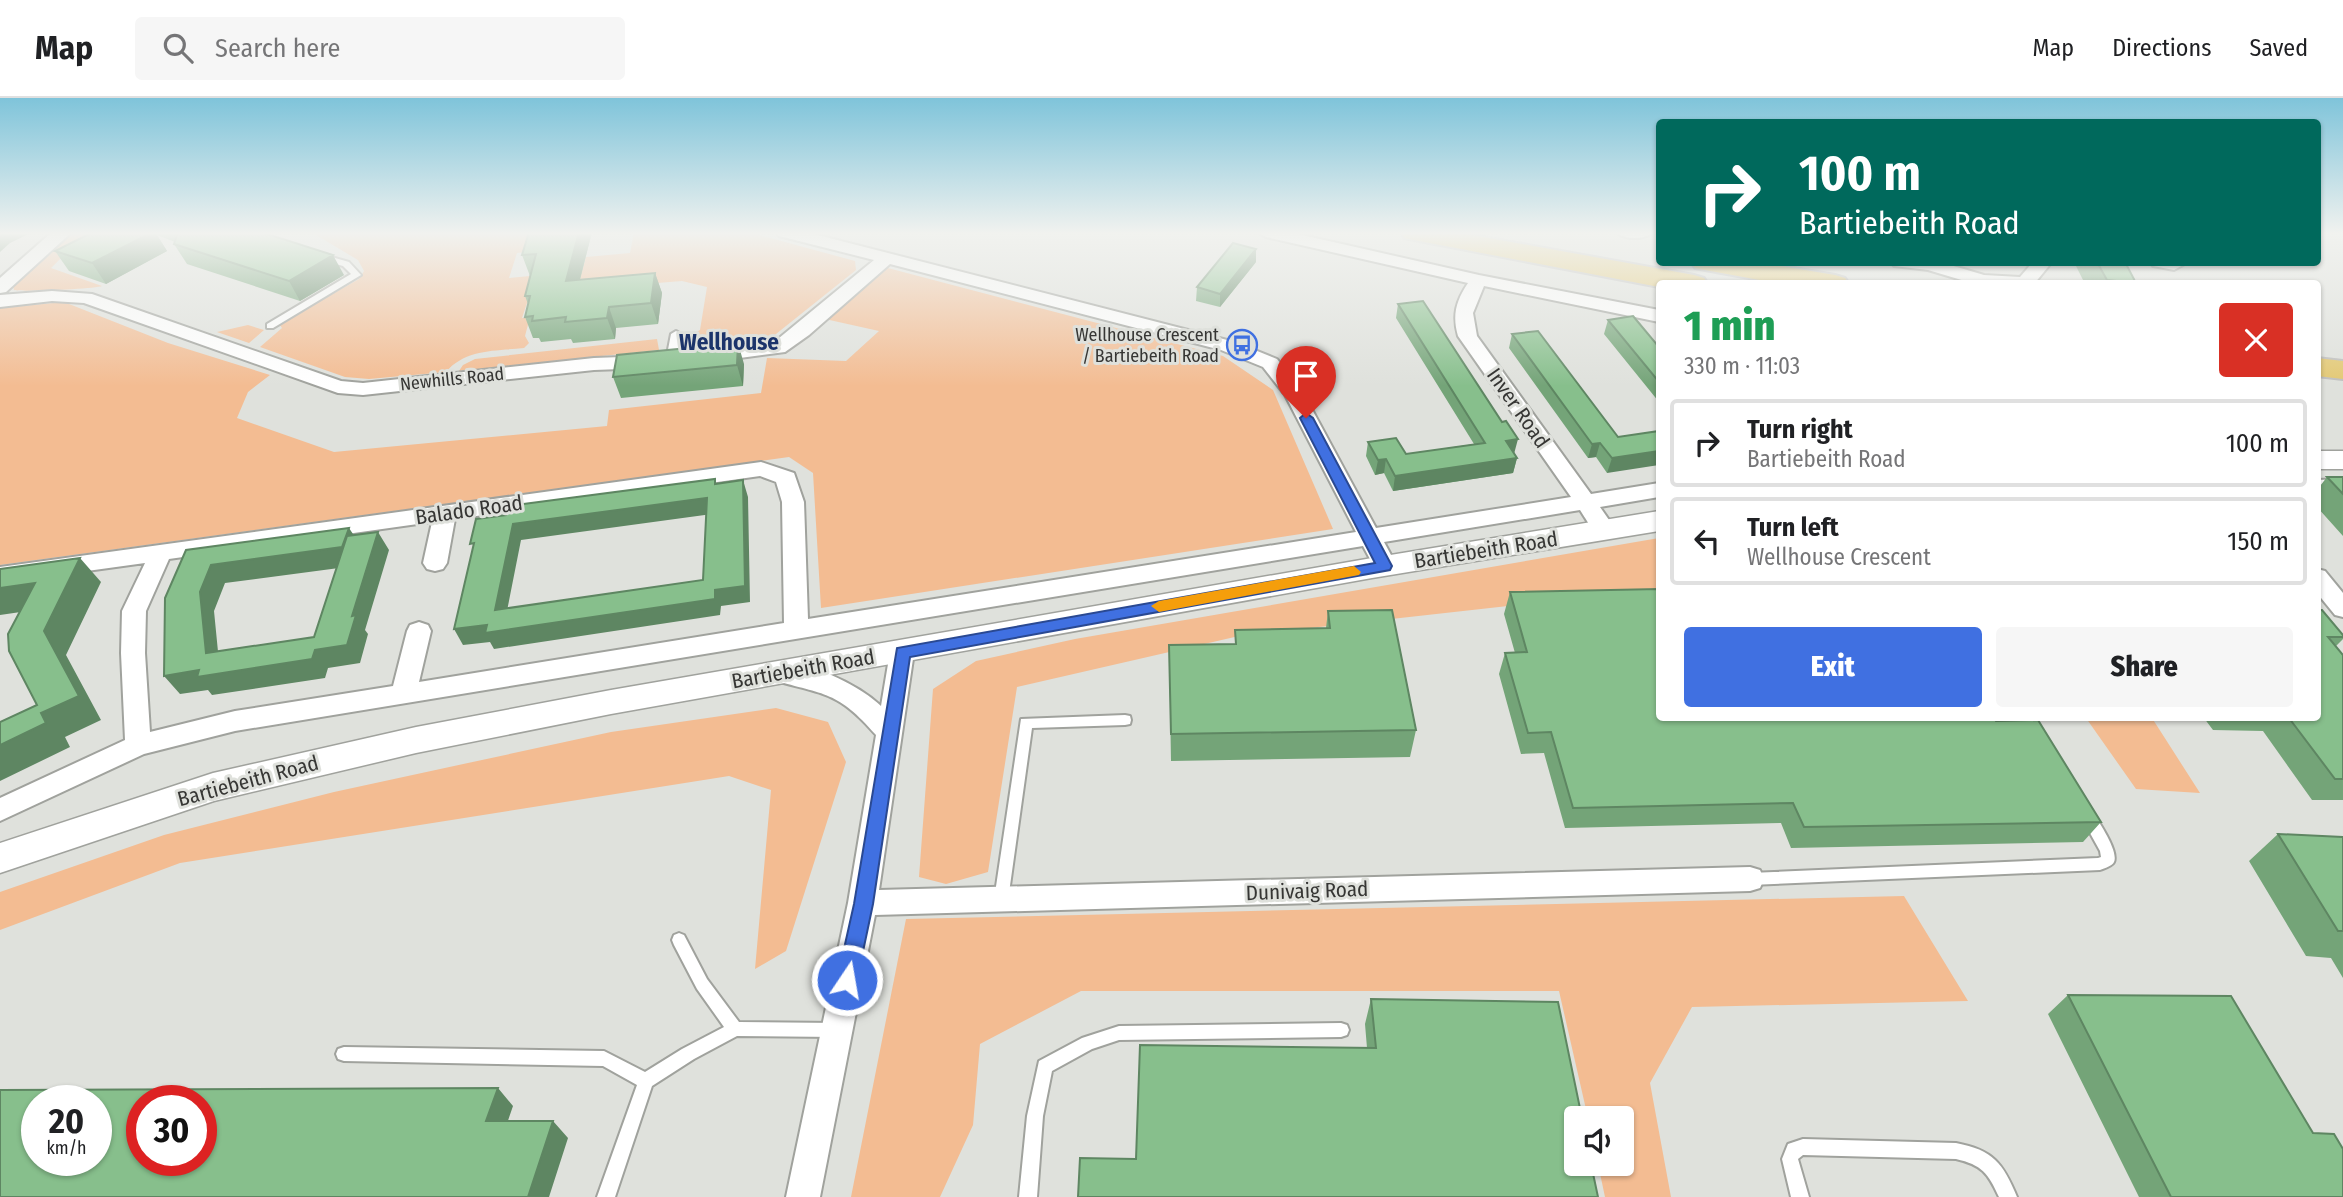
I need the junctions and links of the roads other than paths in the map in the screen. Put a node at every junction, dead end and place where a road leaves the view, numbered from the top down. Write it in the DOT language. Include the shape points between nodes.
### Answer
graph roads {
  1 [pos="343,283"];
  2 [pos="858,283"];
  3 [pos="981,283"];
  4 [pos="1477,283"];
  5 [pos="1495,283"];
  6 [pos="0,301"];
  7 [pos="1656,315"];
  8 [pos="270,326"];
  9 [pos="676,334"];
  10 [pos="2321,341"];
  11 [pos="2343,344"];
  12 [pos="671,360"];
  13 [pos="2321,368"];
  14 [pos="2343,370"];
  15 [pos="2321,460"];
  16 [pos="2343,460"];
  17 [pos="2343,486"];
  18 [pos="2321,487"];
  19 [pos="1656,491"];
  20 [pos="1585,503"];
  21 [pos="445,514"];
  22 [pos="1656,522"];
  23 [pos="1605,530"];
  24 [pos="1369,538"];
  25 [pos="161,552"];
  26 [pos="435,563"];
  27 [pos="1385,566"];
  28 [pos="0,575"];
  29 [pos="2321,583"];
  30 [pos="2343,609"];
  31 [pos="796,629"];
  32 [pos="419,631"];
  33 [pos="902,652"];
  34 [pos="782,673"];
  35 [pos="404,693"];
  36 [pos="1125,720"];
  37 [pos="891,734"];
  38 [pos="138,745"];
  39 [pos="2080,802"];
  40 [pos="0,810"];
  41 [pos="0,858"];
  42 [pos="1750,879"];
  43 [pos="1000,900"];
  44 [pos="863,904"];
  45 [pos="679,940"];
  46 [pos="735,1029"];
  47 [pos="837,1030"];
  48 [pos="1341,1030"];
  49 [pos="344,1054"];
  50 [pos="646,1081"];
  51 [pos="606,1197"];
  52 [pos="803,1197"];
  53 [pos="1028,1197"];
  54 [pos="1800,1197"];
  55 [pos="2008,1197"];
  1 -- 8 [label="lane"];
  2 -- 12 [label="street, Newhills Road" via="778,348"];
  3 -- 24 [label="street" via="1228,346 1270,363 1294,393"];
  4 -- 20 [label="street, Inver Road" via="1464,301 1468,336"];
  5 -- 7 [label="street"];
  6 -- 12 [label="street, Newhills Road" via="86,298 338,387 363,389"];
  9 -- 12 [label="lane"];
  10 -- 11 [label="main road"];
  13 -- 14 [label="main road"];
  15 -- 16 [label="street"];
  17 -- 18 [label="street"];
  19 -- 20 [label="street, Bartiebeith Road"];
  20 -- 23 [label="street, Inver Road"];
  20 -- 24 [label="street, Bartiebeith Road"];
  21 -- 25 [label="street, Balado Road"];
  21 -- 26 [label="street"];
  21 -- 31 [label="street, Balado Road" via="761,469 786,478 793,502"];
  22 -- 23 [label="street, Bartiebeith Road"];
  23 -- 27 [label="street, Bartiebeith Road"];
  24 -- 27 [label="street"];
  24 -- 31 [label="street, Bartiebeith Road"];
  25 -- 28 [label="street, Balado Road"];
  25 -- 38 [label="street" via="134,611"];
  27 -- 33 [label="street, Bartiebeith Road"];
  29 -- 30 [label="street"];
  31 -- 35 [label="street, Bartiebeith Road"];
  32 -- 35 [label="street"];
  33 -- 34 [label="street, Bartiebeith Road"];
  33 -- 37 [label="street"];
  34 -- 37 [label="street" via="844,688"];
  34 -- 41 [label="street, Bartiebeith Road" via="416,740 213,787"];
  35 -- 38 [label="street, Bartiebeith Road" via="235,721"];
  36 -- 43 [label="lane" via="1026,723"];
  37 -- 44 [label="street"];
  38 -- 40 [label="street, Bartiebeith Road"];
  39 -- 42 [label="lane" via="2107,850 2108,860 2100,864"];
  42 -- 43 [label="street, Dunivaig Road"];
  43 -- 44 [label="street, Dunivaig Road"];
  44 -- 47 [label="street"];
  45 -- 46 [label="lane" via="702,984"];
  46 -- 47 [label="lane"];
  46 -- 50 [label="lane"];
  47 -- 52 [label="street"];
  48 -- 53 [label="lane" via="1119,1033 1088,1043 1045,1066"];
  49 -- 50 [label="lane" via="604,1059"];
  50 -- 51 [label="lane"];
  54 -- 55 [label="lane" via="1790,1159 1794,1150 1803,1147 1975,1154 1989,1161"];
}
